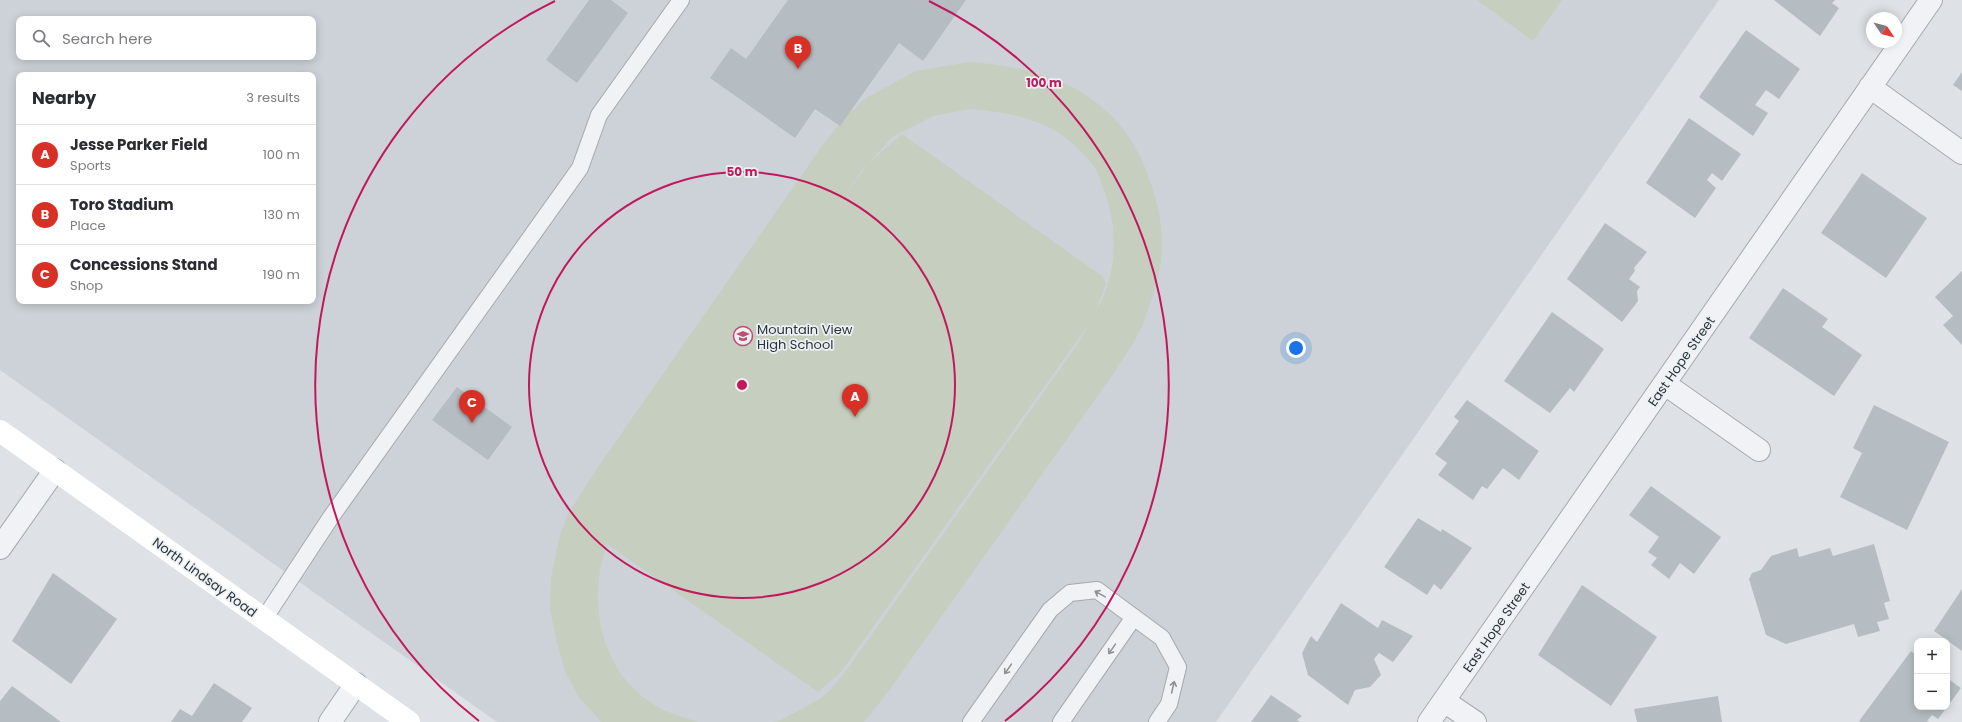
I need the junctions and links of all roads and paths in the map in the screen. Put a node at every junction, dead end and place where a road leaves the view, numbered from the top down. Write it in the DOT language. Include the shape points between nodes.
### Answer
graph roads {
  1 [pos="681,0"];
  2 [pos="1931,0"];
  3 [pos="1870,87"];
  4 [pos="1962,154"];
  5 [pos="1665,384"];
  6 [pos="0,431"];
  7 [pos="1759,450"];
  8 [pos="55,470"];
  9 [pos="0,548"];
  10 [pos="1134,617"];
  11 [pos="264,619"];
  12 [pos="356,684"];
  13 [pos="1444,701"];
  14 [pos="330,722"];
  15 [pos="410,722"];
  16 [pos="971,722"];
  17 [pos="1061,722"];
  18 [pos="1156,722"];
  19 [pos="1429,722"];
  20 [pos="1475,722"];
  1 -- 11 [label="lane" via="599,115 580,168 331,517"];
  2 -- 3 [label="street, East Hope Street"];
  3 -- 4 [label="street"];
  3 -- 5 [label="street, East Hope Street"];
  5 -- 7 [label="street"];
  5 -- 13 [label="street, East Hope Street"];
  6 -- 8 [label="main road, North Lindsay Road"];
  8 -- 9 [label="street"];
  8 -- 11 [label="main road, North Lindsay Road"];
  10 -- 16 [label="lane, one-way" via="1097,590 1070,593 1050,610"];
  10 -- 17 [label="lane, one-way"];
  18 -- 10 [label="lane, one-way" via="1169,704 1178,667 1162,638"];
  11 -- 12 [label="main road, North Lindsay Road"];
  12 -- 14 [label="street"];
  12 -- 15 [label="main road, North Lindsay Road"];
  13 -- 19 [label="street, East Hope Street"];
  13 -- 20 [label="street"];
}
